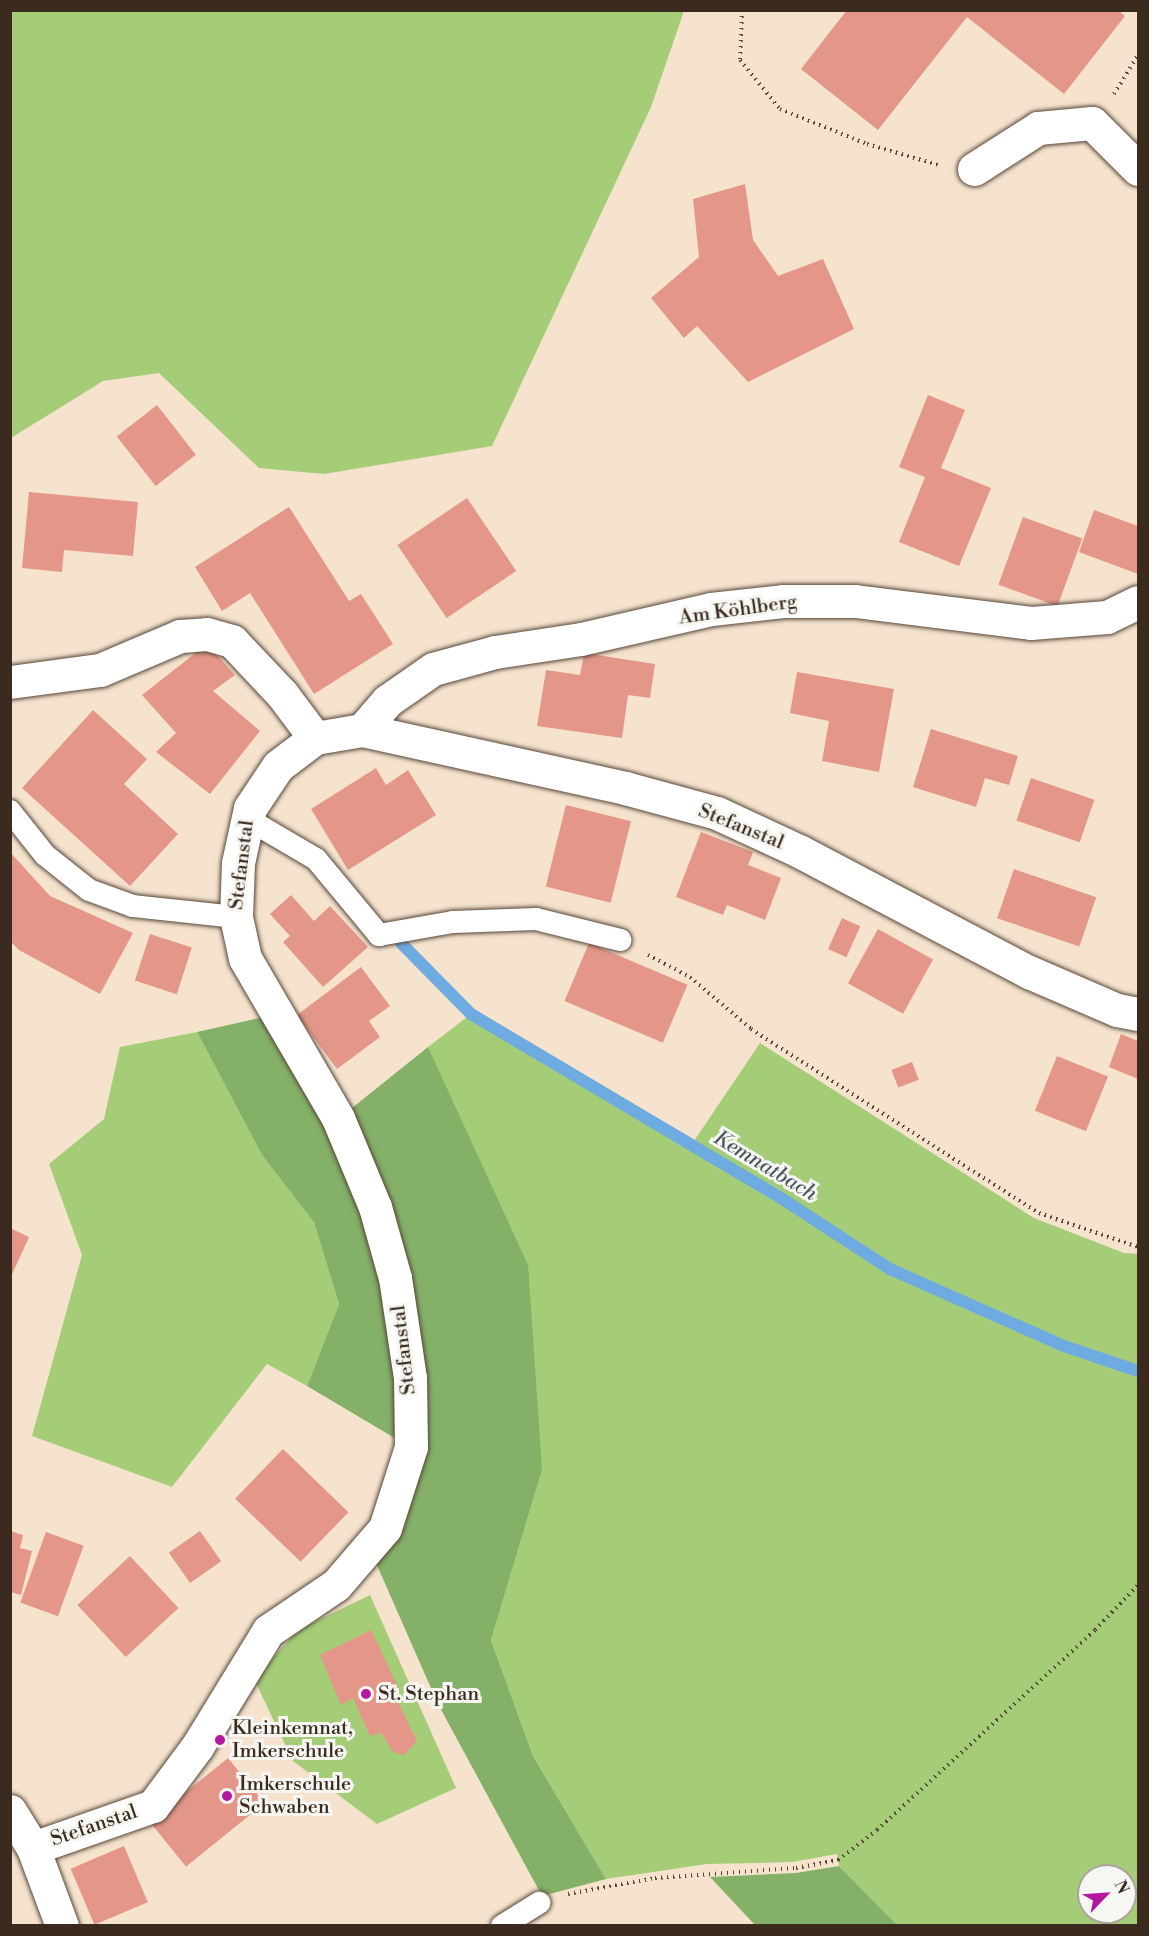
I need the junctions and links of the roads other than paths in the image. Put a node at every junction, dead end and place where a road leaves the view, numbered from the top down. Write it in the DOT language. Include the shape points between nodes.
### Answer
graph roads {
  1 [pos="974,169"];
  2 [pos="1138,169"];
  3 [pos="1138,602"];
  4 [pos="10,682"];
  5 [pos="362,730"];
  6 [pos="315,738"];
  7 [pos="10,811"];
  8 [pos="246,818"];
  9 [pos="236,917"];
  10 [pos="620,940"];
  11 [pos="1138,1014"];
  12 [pos="10,1811"];
  13 [pos="33,1848"];
  14 [pos="539,1903"];
  15 [pos="62,1926"];
  16 [pos="502,1926"];
  1 -- 2 [label="street" via="1038,128 1092,123"];
  3 -- 5 [label="street, Am Köhlberg" via="1107,617 1031,623 855,601 783,601 711,609 581,639 495,652 433,669 387,701"];
  4 -- 6 [label="street" via="100,670 180,636 207,634 232,641 282,694"];
  5 -- 6 [label="street, Stefanstal"];
  5 -- 11 [label="street, Stefanstal" via="625,788 717,813 801,852 1029,972 1117,1010"];
  6 -- 8 [label="street, Stefanstal" via="278,766"];
  7 -- 9 [label="lane" via="45,855 89,890 133,906"];
  8 -- 9 [label="street, Stefanstal"];
  8 -- 10 [label="lane" via="316,859 379,935 453,922 536,919"];
  9 -- 13 [label="street, Stefanstal" via="245,958 338,1118 375,1207 395,1278 410,1378 411,1447 385,1528 336,1585 268,1631 197,1747 153,1806"];
  12 -- 13 [label="street"];
  13 -- 15 [label="street"];
  14 -- 16 [label="lane"];
}
